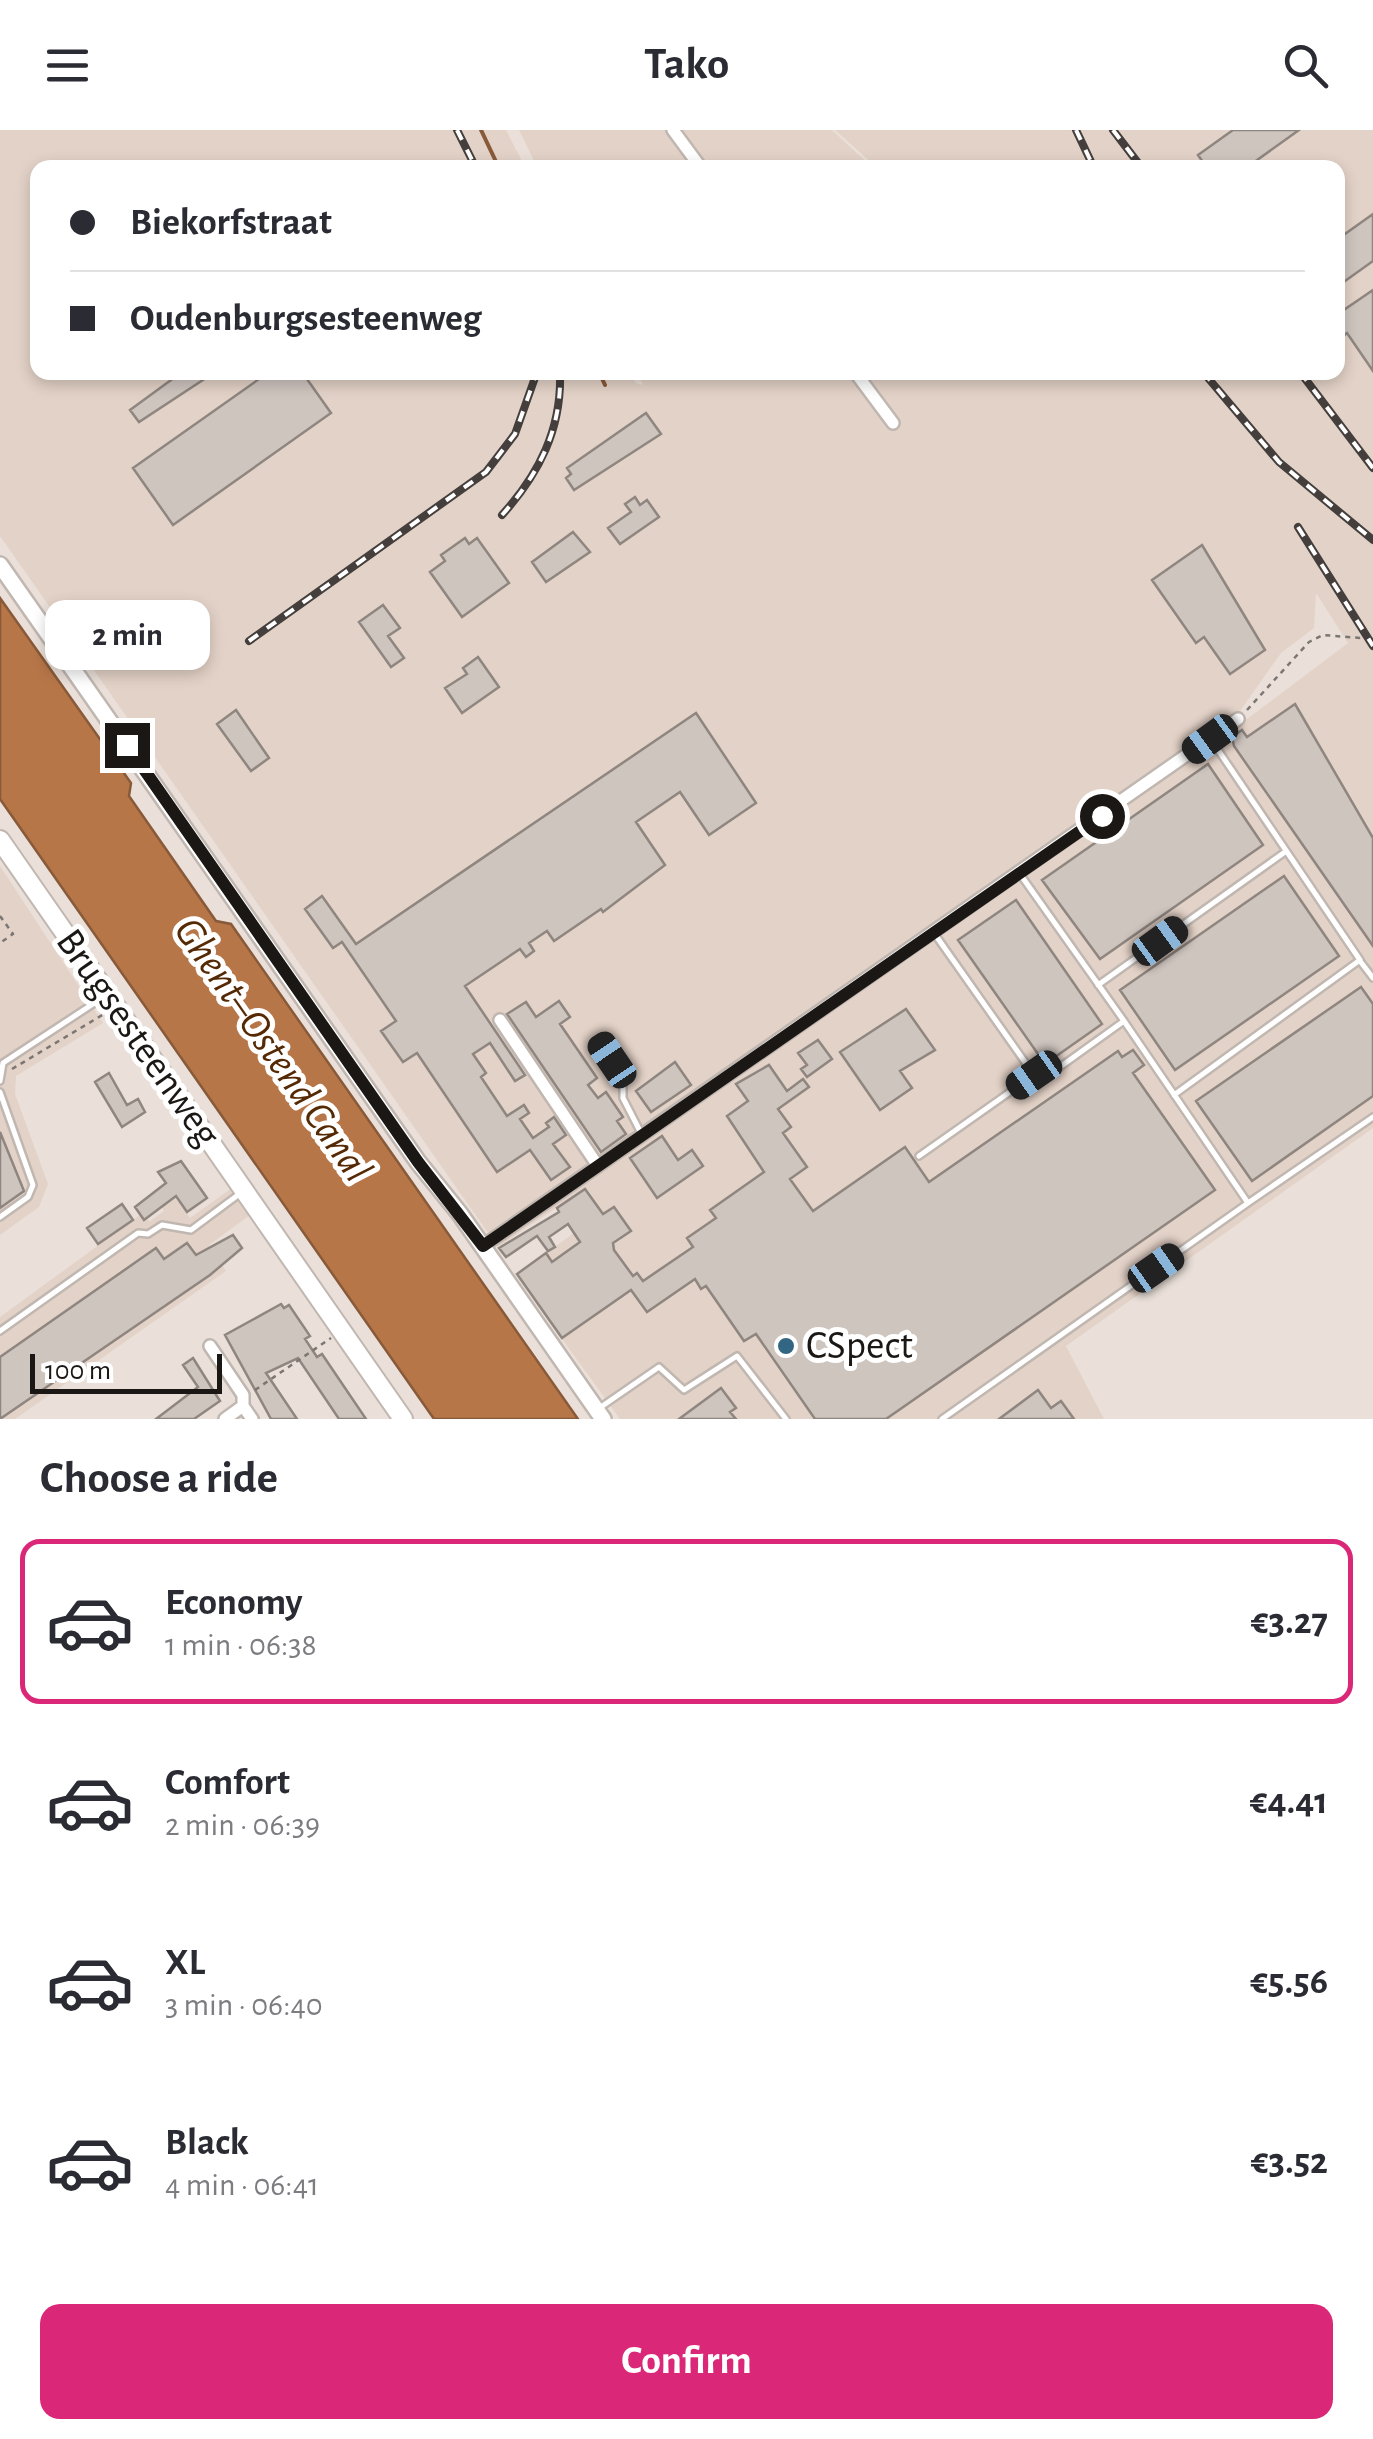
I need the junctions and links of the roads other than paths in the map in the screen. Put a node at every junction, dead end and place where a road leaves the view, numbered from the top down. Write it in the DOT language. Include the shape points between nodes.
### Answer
graph roads {
  1 [pos="672,130"];
  2 [pos="695,160"];
  3 [pos="861,380"];
  4 [pos="894,423"];
  5 [pos="0,566"];
  6 [pos="1238,719"];
  7 [pos="1210,739"];
  8 [pos="0,840"];
  9 [pos="1284,852"];
  10 [pos="1020,874"];
  11 [pos="934,933"];
  12 [pos="1360,960"];
  13 [pos="1373,978"];
  14 [pos="1098,985"];
  15 [pos="112,1001"];
  16 [pos="500,1020"];
  17 [pos="1124,1021"];
  18 [pos="600,1042"];
  19 [pos="1034,1075"];
  20 [pos="0,1081"];
  21 [pos="0,1092"];
  22 [pos="1174,1095"];
  23 [pos="1373,1117"];
  24 [pos="642,1135"];
  25 [pos="918,1156"];
  26 [pos="598,1166"];
  27 [pos="244,1190"];
  28 [pos="1248,1203"];
  29 [pos="0,1217"];
  30 [pos="483,1246"];
  31 [pos="0,1331"];
  32 [pos="210,1346"];
  33 [pos="243,1402"];
  34 [pos="600,1414"];
  35 [pos="224,1419"];
  36 [pos="252,1419"];
  37 [pos="403,1419"];
  38 [pos="786,1419"];
  39 [pos="942,1419"];
  1 -- 2 [label="street"];
  3 -- 4 [label="street"];
  5 -- 30 [label="street"];
  6 -- 7 [label="street"];
  7 -- 9 [label="lane"];
  7 -- 10 [label="street"];
  8 -- 15 [label="main road, Brugsesteenweg"];
  9 -- 12 [label="lane"];
  9 -- 14 [label="lane"];
  10 -- 11 [label="street"];
  10 -- 14 [label="lane"];
  11 -- 19 [label="lane"];
  11 -- 24 [label="street"];
  12 -- 13 [label="lane"];
  12 -- 22 [label="lane"];
  14 -- 17 [label="lane"];
  15 -- 20 [label="lane" via="3,1063"];
  15 -- 27 [label="main road, Brugsesteenweg"];
  16 -- 26 [label="street"];
  17 -- 19 [label="lane" via="1039,1082"];
  17 -- 22 [label="lane"];
  18 -- 24 [label="lane" via="623,1077 622,1098"];
  19 -- 25 [label="lane"];
  21 -- 29 [label="lane" via="33,1184 28,1198"];
  22 -- 28 [label="lane"];
  23 -- 28 [label="lane"];
  24 -- 26 [label="street"];
  26 -- 30 [label="street"];
  27 -- 31 [label="lane" via="191,1230 162,1225 138,1233"];
  27 -- 37 [label="main road, Brugsesteenweg"];
  28 -- 39 [label="lane"];
  30 -- 34 [label="street"];
  32 -- 33 [label="street"];
  33 -- 35 [label="street"];
  33 -- 36 [label="street"];
  34 -- 38 [label="lane" via="659,1367 684,1390 737,1356"];
}
